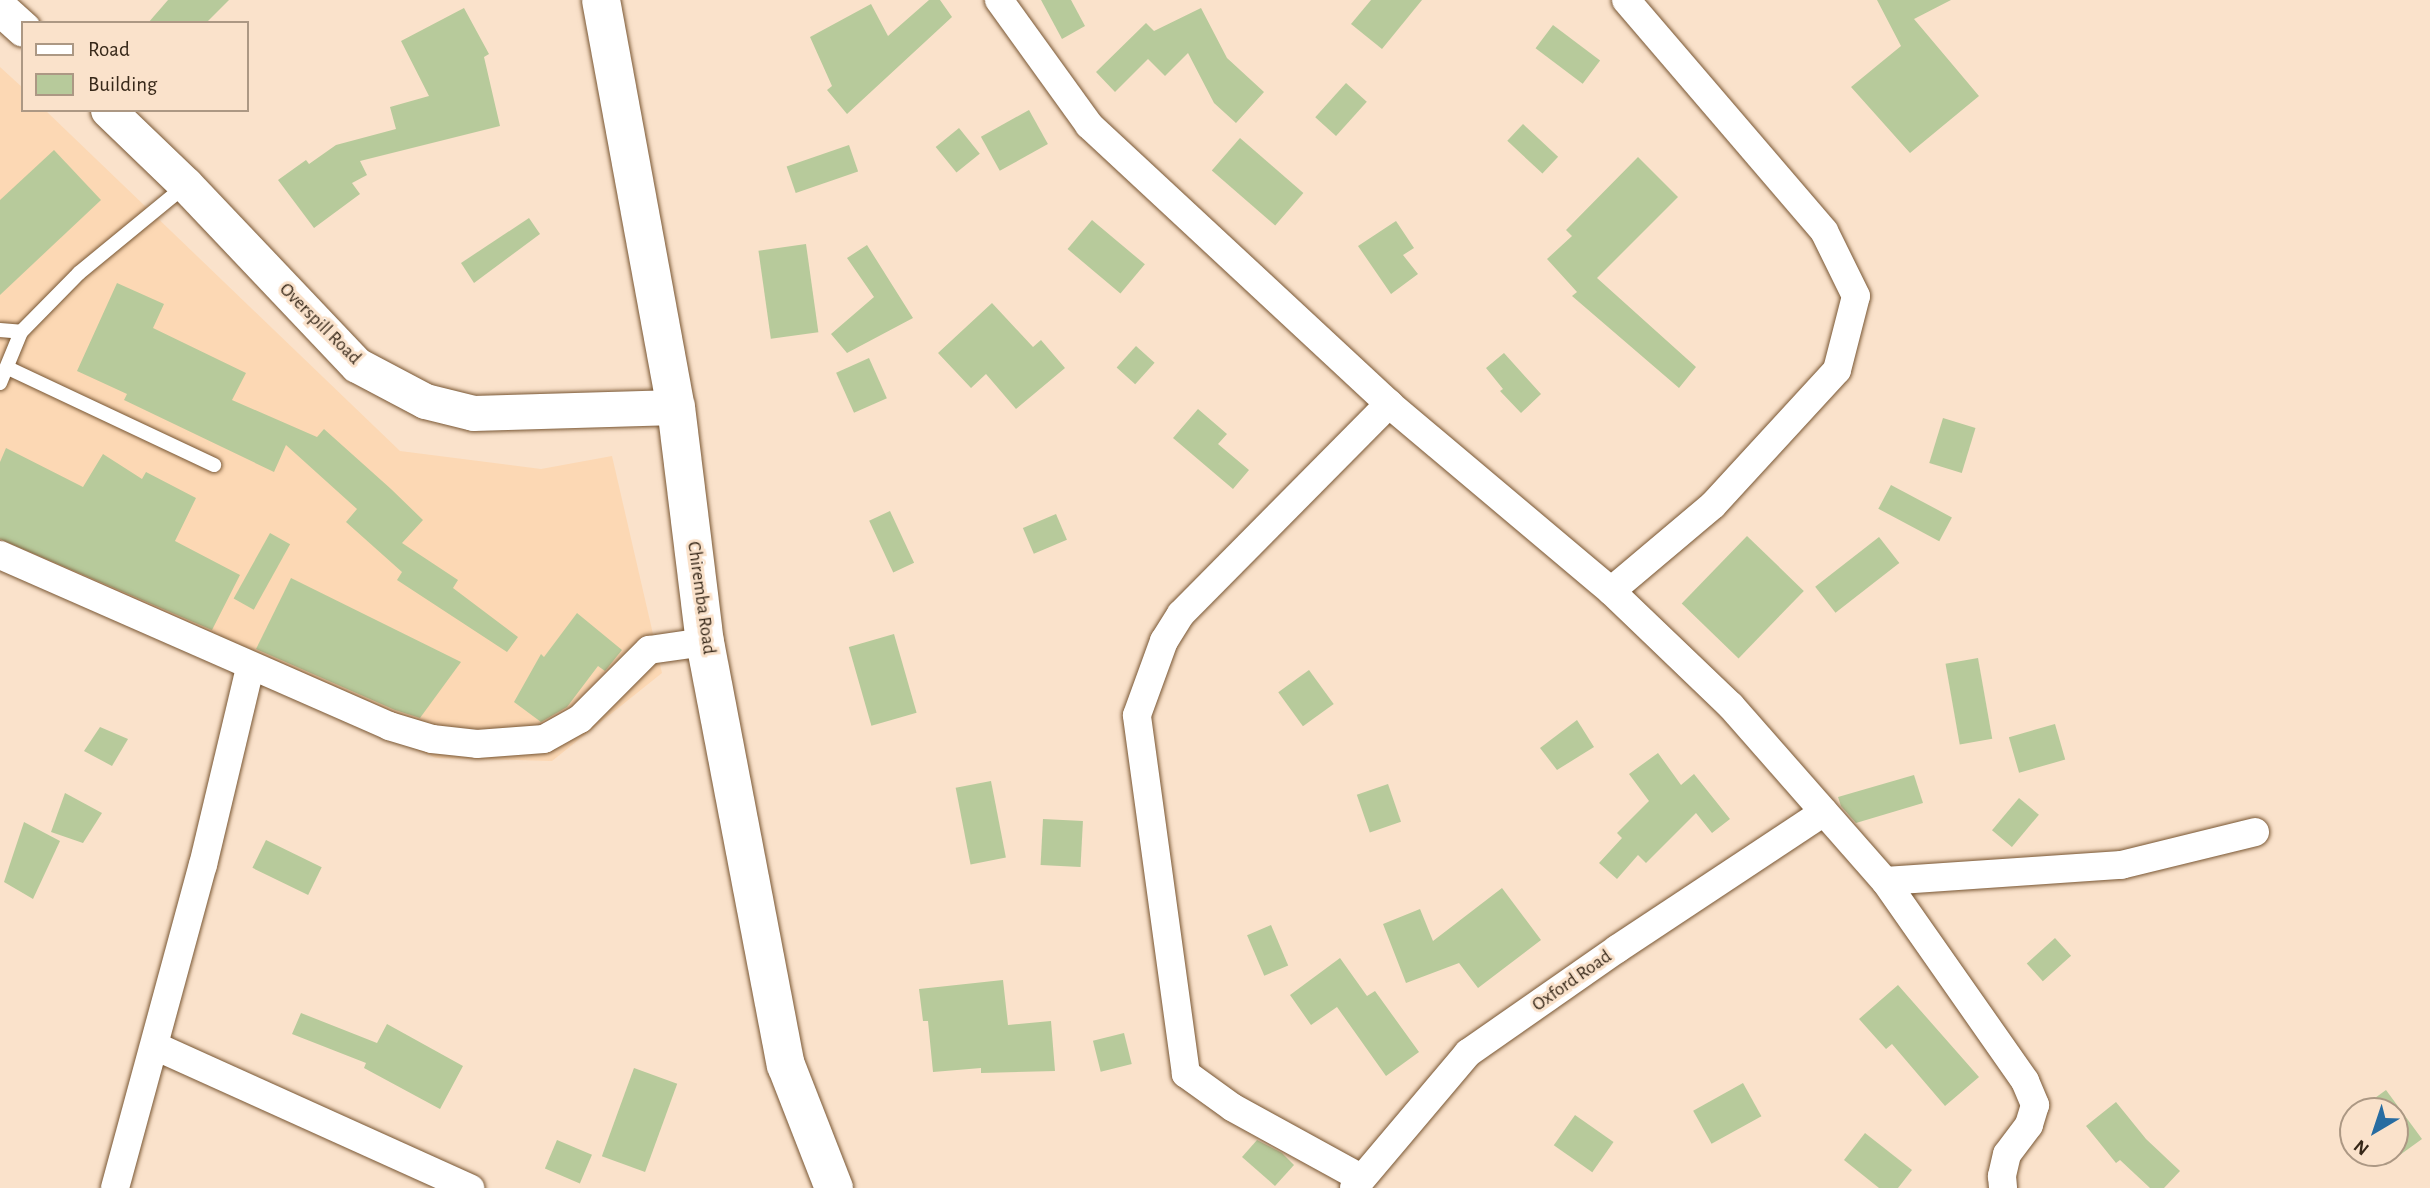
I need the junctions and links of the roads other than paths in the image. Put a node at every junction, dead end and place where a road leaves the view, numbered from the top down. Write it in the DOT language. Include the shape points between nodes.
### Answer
graph roads {
  1 [pos="601,0"];
  2 [pos="999,0"];
  3 [pos="1626,0"];
  4 [pos="110,112"];
  5 [pos="186,185"];
  6 [pos="0,330"];
  7 [pos="21,332"];
  8 [pos="8,368"];
  9 [pos="0,383"];
  10 [pos="1390,404"];
  11 [pos="676,407"];
  12 [pos="214,465"];
  13 [pos="0,555"];
  14 [pos="1611,591"];
  15 [pos="705,642"];
  16 [pos="250,667"];
  17 [pos="1824,812"];
  18 [pos="2255,832"];
  19 [pos="1885,881"];
  20 [pos="155,1046"];
  21 [pos="1358,1183"];
  22 [pos="115,1188"];
  23 [pos="470,1188"];
  24 [pos="834,1188"];
  25 [pos="2003,1188"];
  1 -- 11 [label="main road, Chiremba Road"];
  2 -- 10 [label="street" via="1089,125"];
  3 -- 14 [label="street" via="1824,231 1856,296 1837,370 1713,506"];
  4 -- 5 [label="street, Overspill Road"];
  5 -- 7 [label="lane" via="79,274"];
  5 -- 11 [label="street, Overspill Road" via="357,365 425,401 473,413"];
  6 -- 7 [label="lane"];
  7 -- 8 [label="lane"];
  8 -- 9 [label="lane"];
  8 -- 12 [label="lane"];
  10 -- 14 [label="street"];
  10 -- 21 [label="street" via="1181,614 1159,652 1137,715 1186,1074"];
  11 -- 15 [label="main road, Chiremba Road"];
  13 -- 16 [label="street"];
  14 -- 17 [label="street" via="1731,706"];
  15 -- 16 [label="street" via="649,650 564,731 517,744 477,744 414,734"];
  15 -- 24 [label="main road, Chiremba Road" via="786,1065"];
  16 -- 20 [label="street" via="204,865"];
  17 -- 19 [label="street"];
  17 -- 21 [label="street, Oxford Road" via="1468,1053"];
  18 -- 19 [label="street" via="2121,865"];
  19 -- 25 [label="street" via="2025,1081 2035,1105 2029,1125 2007,1154"];
  20 -- 22 [label="street"];
  20 -- 23 [label="street"];
}
